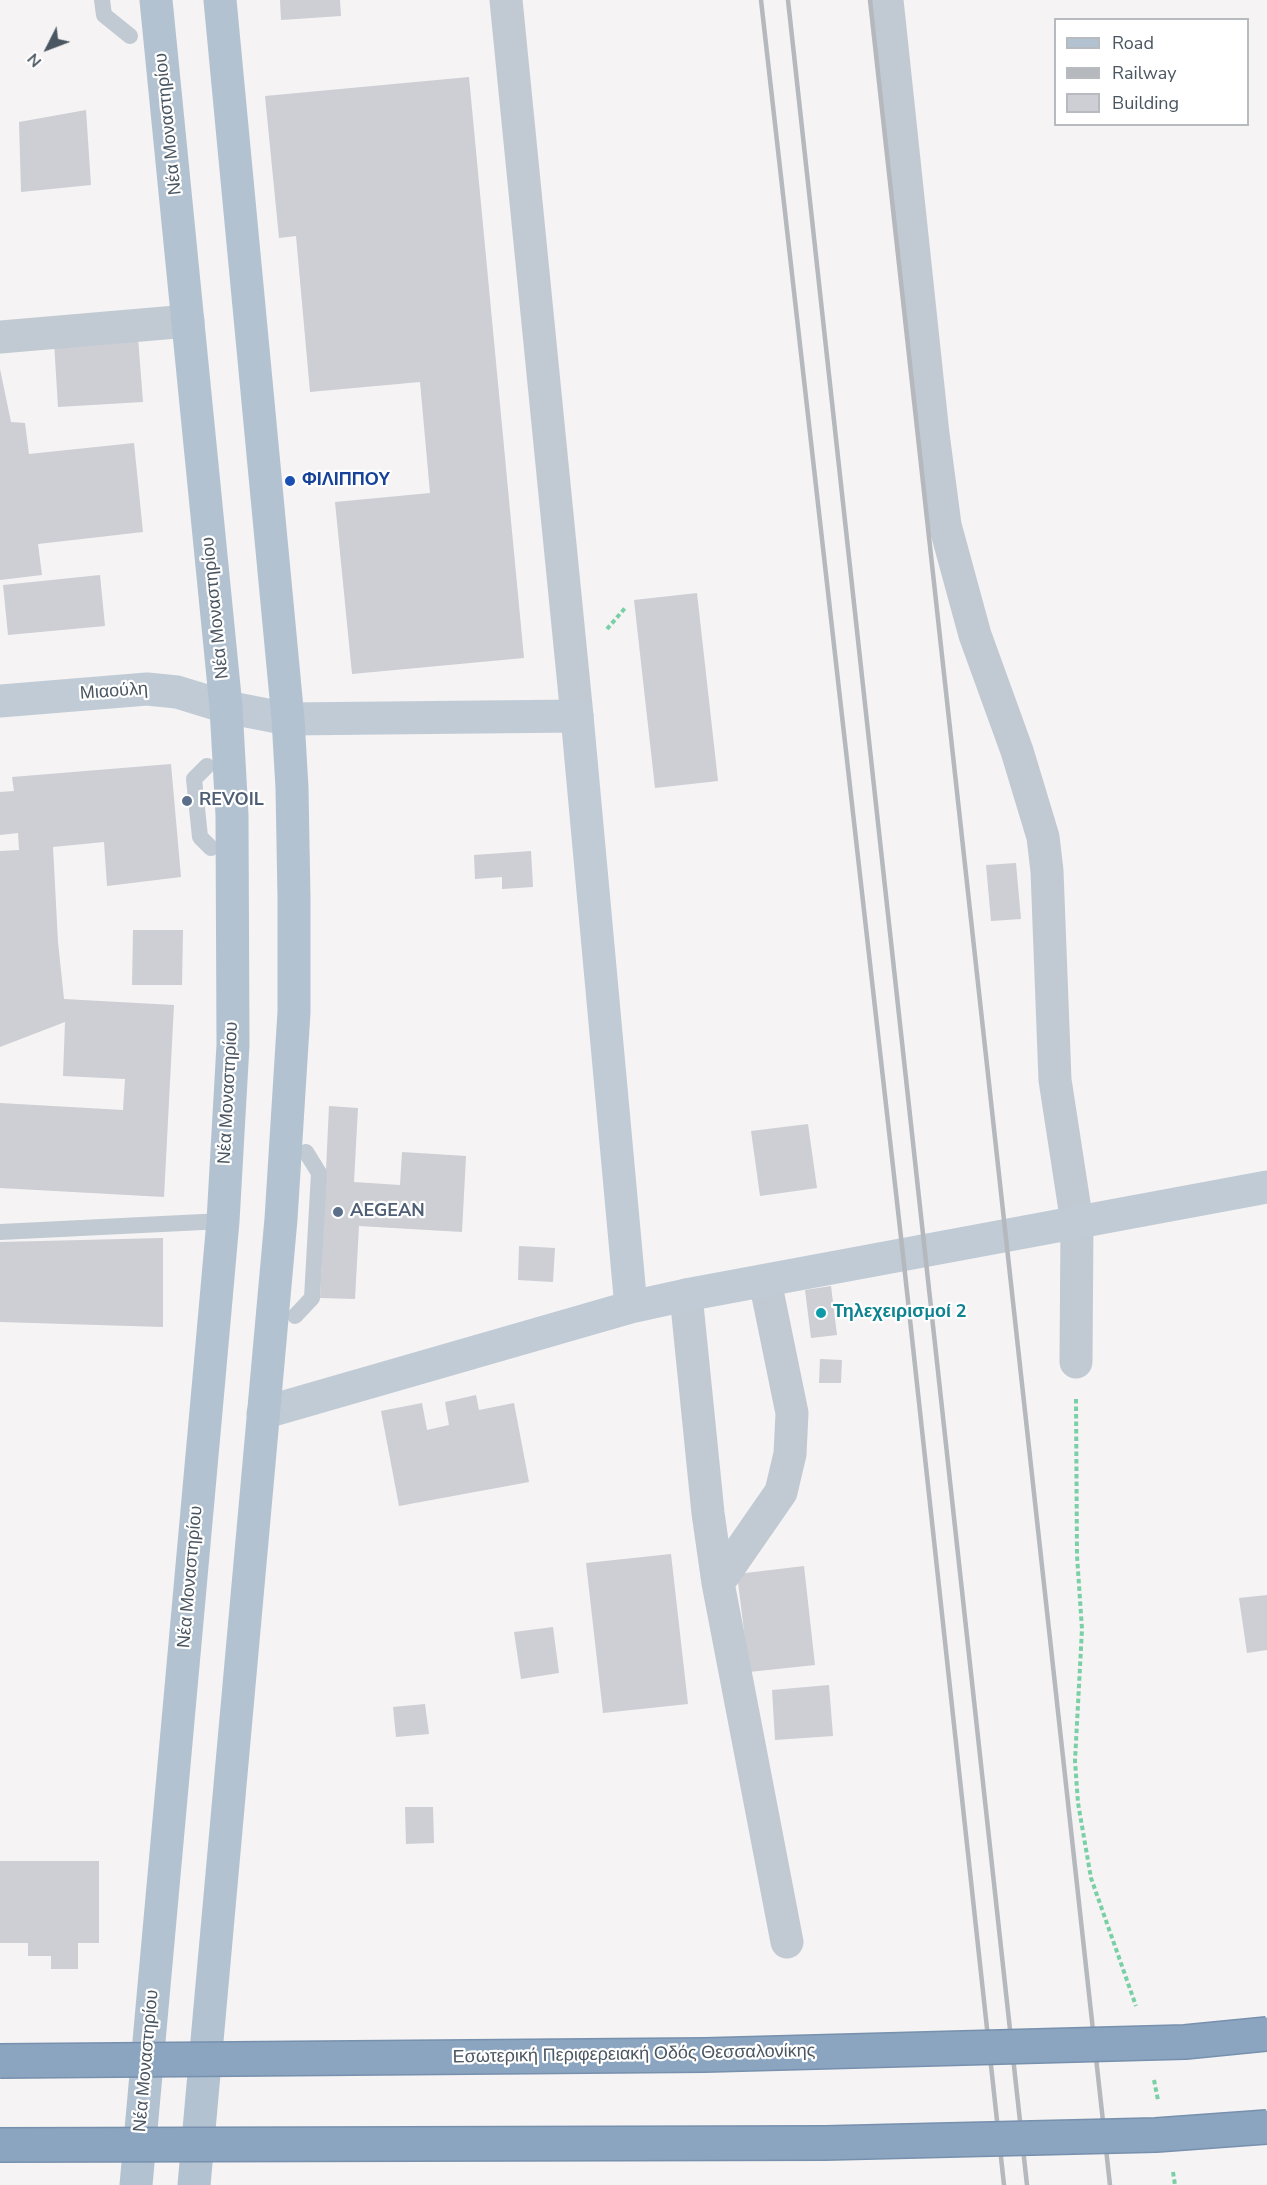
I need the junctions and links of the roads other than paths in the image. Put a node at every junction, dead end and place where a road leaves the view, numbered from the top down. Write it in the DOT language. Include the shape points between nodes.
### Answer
graph roads {
  1 [pos="102,0"];
  2 [pos="156,0"];
  3 [pos="220,0"];
  4 [pos="506,0"];
  5 [pos="887,0"];
  6 [pos="130,36"];
  7 [pos="188,321"];
  8 [pos="0,337"];
  9 [pos="0,701"];
  10 [pos="226,707"];
  11 [pos="577,716"];
  12 [pos="288,719"];
  13 [pos="207,766"];
  14 [pos="211,848"];
  15 [pos="306,1152"];
  16 [pos="1267,1187"];
  17 [pos="223,1221"];
  18 [pos="1077,1223"];
  19 [pos="0,1232"];
  20 [pos="765,1281"];
  21 [pos="686,1295"];
  22 [pos="631,1307"];
  23 [pos="296,1316"];
  24 [pos="1076,1362"];
  25 [pos="263,1413"];
  26 [pos="718,1583"];
  27 [pos="787,1942"];
  28 [pos="1267,2034"];
  29 [pos="0,2061"];
  30 [pos="1267,2127"];
  31 [pos="0,2145"];
  32 [pos="136,2185"];
  33 [pos="194,2185"];
  1 -- 6 [label="lane" via="104,15"];
  2 -- 7 [label="main road, Νέα Μοναστηρίου"];
  3 -- 12 [label="main road"];
  4 -- 11 [label="street"];
  5 -- 18 [label="street" via="945,525 975,635 1043,837 1055,1080"];
  7 -- 8 [label="street"];
  7 -- 10 [label="main road, Νέα Μοναστηρίου"];
  9 -- 10 [label="street, Μιαούλη" via="154,689"];
  10 -- 12 [label="street, Μιαούλη"];
  10 -- 17 [label="main road, Νέα Μοναστηρίου" via="232,814 233,1045"];
  11 -- 12 [label="street, Μιαούλη"];
  11 -- 22 [label="street"];
  12 -- 25 [label="main road" via="294,865 294,1012"];
  13 -- 14 [label="lane" via="194,779 200,837"];
  15 -- 23 [label="lane" via="319,1173 312,1298"];
  16 -- 18 [label="street"];
  17 -- 19 [label="lane"];
  17 -- 32 [label="main road, Νέα Μοναστηρίου"];
  18 -- 20 [label="street"];
  18 -- 24 [label="street"];
  20 -- 21 [label="street"];
  20 -- 26 [label="street" via="792,1413 790,1454 781,1492"];
  21 -- 22 [label="street"];
  21 -- 26 [label="street"];
  22 -- 25 [label="street"];
  25 -- 33 [label="main road"];
  26 -- 27 [label="street"];
  28 -- 29 [label="highway, Εσωτερική Περιφερειακή Οδός Θεσσαλονίκης, bridge" via="1185,2042 705,2055"];
  30 -- 31 [label="highway, bridge" via="1156,2135 825,2143"];
}
